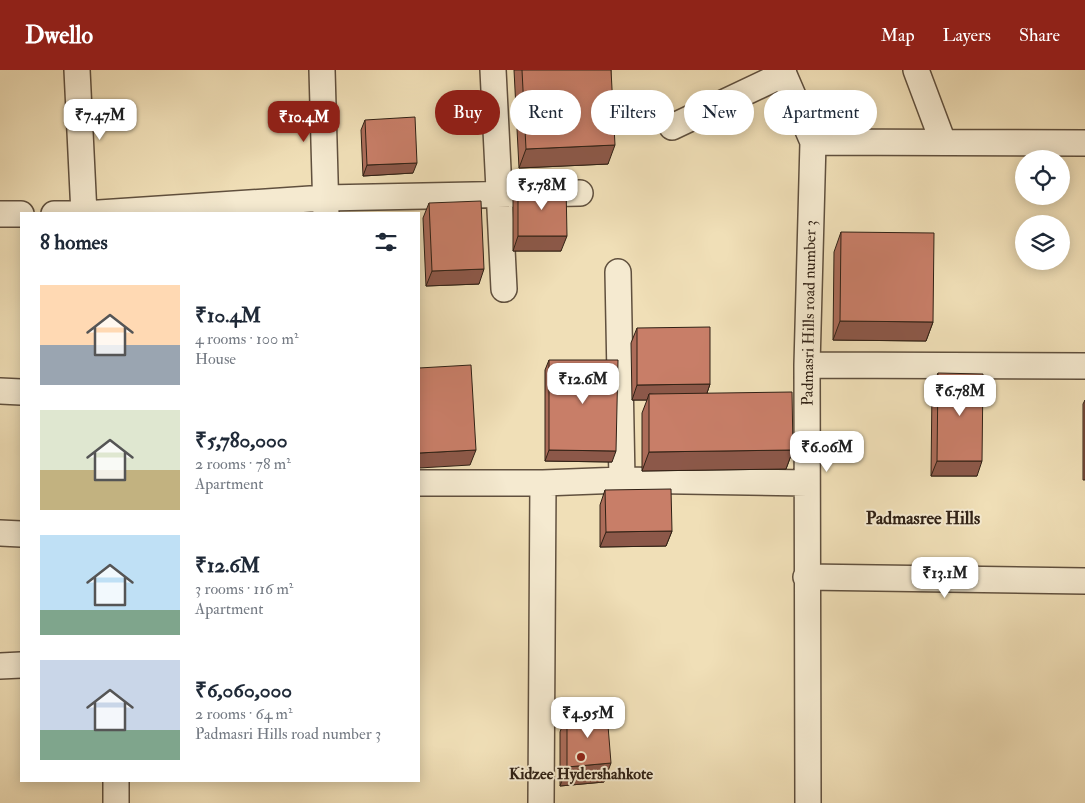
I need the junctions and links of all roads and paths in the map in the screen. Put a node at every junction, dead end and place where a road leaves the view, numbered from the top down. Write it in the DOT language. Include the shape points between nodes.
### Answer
graph roads {
  1 [pos="77,70"];
  2 [pos="322,70"];
  3 [pos="493,70"];
  4 [pos="916,70"];
  5 [pos="783,72"];
  6 [pos="674,126"];
  7 [pos="813,142"];
  8 [pos="943,142"];
  9 [pos="1085,143"];
  10 [pos="580,192"];
  11 [pos="499,194"];
  12 [pos="326,206"];
  13 [pos="84,212"];
  14 [pos="144,212"];
  15 [pos="0,214"];
  16 [pos="20,214"];
  17 [pos="618,272"];
  18 [pos="504,289"];
  19 [pos="807,365"];
  20 [pos="1085,366"];
  21 [pos="0,391"];
  22 [pos="20,392"];
  23 [pos="622,480"];
  24 [pos="420,483"];
  25 [pos="543,483"];
  26 [pos="807,483"];
  27 [pos="0,533"];
  28 [pos="20,534"];
  29 [pos="806,577"];
  30 [pos="1085,581"];
  31 [pos="20,665"];
  32 [pos="0,666"];
  33 [pos="116,782"];
  34 [pos="116,803"];
  35 [pos="542,803"];
  36 [pos="808,803"];
  1 -- 13 [label="street"];
  2 -- 12 [label="street"];
  3 -- 11 [label="street"];
  4 -- 8 [label="street"];
  5 -- 6 [label="street"];
  5 -- 7 [label="street, Padmasri Hills road number 3"];
  7 -- 8 [label="street"];
  7 -- 19 [label="street, Padmasri Hills road number 3"];
  8 -- 9 [label="street"];
  10 -- 11 [label="street"];
  11 -- 12 [label="street"];
  11 -- 18 [label="street"];
  12 -- 14 [label="street"];
  15 -- 16 [label="street"];
  17 -- 23 [label="street"];
  19 -- 20 [label="street"];
  19 -- 26 [label="street, Padmasri Hills road number 3"];
  21 -- 22 [label="street"];
  23 -- 25 [label="street"];
  23 -- 26 [label="street"];
  24 -- 25 [label="street"];
  25 -- 35 [label="street"];
  26 -- 29 [label="street, Padmasri Hills road number 3"];
  27 -- 28 [label="street"];
  29 -- 30 [label="street"];
  29 -- 36 [label="street, Padmasri Hills road number 3"];
  31 -- 32 [label="street"];
  33 -- 34 [label="street"];
}
